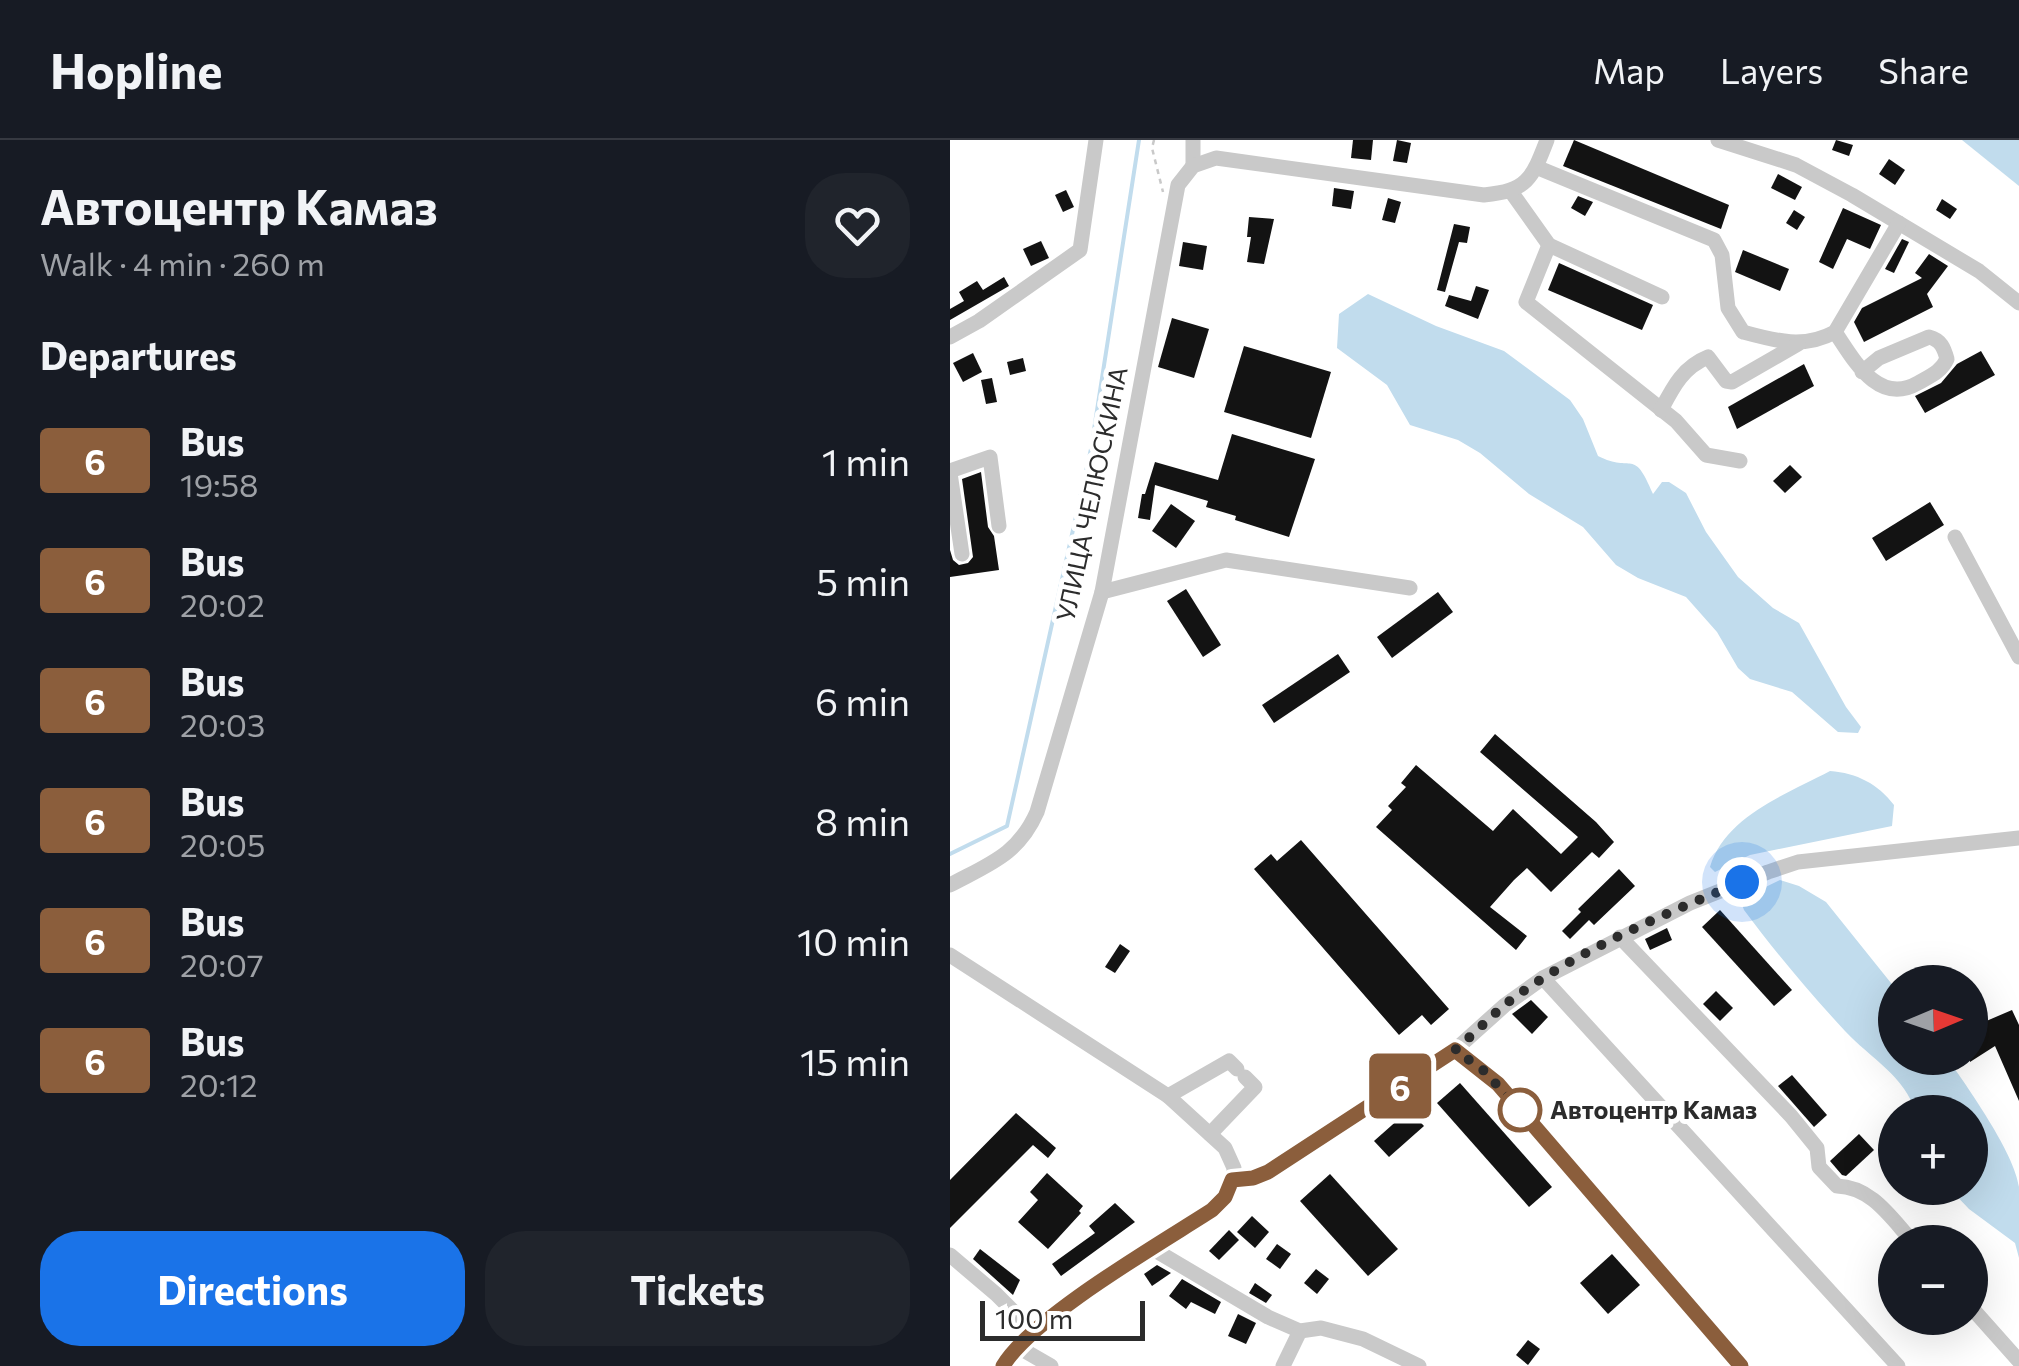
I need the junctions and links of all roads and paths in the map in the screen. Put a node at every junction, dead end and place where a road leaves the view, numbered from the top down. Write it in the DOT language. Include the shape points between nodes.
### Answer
graph roads {
  1 [pos="1096,140"];
  2 [pos="1154,140"];
  3 [pos="1193,140"];
  4 [pos="1547,140"];
  5 [pos="1718,140"];
  6 [pos="1193,166"];
  7 [pos="1536,167"];
  8 [pos="1512,193"];
  9 [pos="1170,222"];
  10 [pos="1899,223"];
  11 [pos="1549,245"];
  12 [pos="1662,297"];
  13 [pos="2019,303"];
  14 [pos="1835,332"];
  15 [pos="950,337"];
  16 [pos="1799,344"];
  17 [pos="1862,372"];
  18 [pos="1661,410"];
  19 [pos="1740,461"];
  20 [pos="950,472"];
  21 [pos="998,526"];
  22 [pos="1955,537"];
  23 [pos="962,554"];
  24 [pos="1410,588"];
  25 [pos="1102,592"];
  26 [pos="2019,657"];
  27 [pos="2019,838"];
  28 [pos="950,885"];
  29 [pos="1620,937"];
  30 [pos="950,955"];
  31 [pos="1543,978"];
  32 [pos="1455,1050"];
  33 [pos="1168,1096"];
  34 [pos="1210,1134"];
  35 [pos="1232,1180"];
  36 [pos="1898,1225"];
  37 [pos="1152,1249"];
  38 [pos="950,1255"];
  39 [pos="1988,1326"];
  40 [pos="1034,1332"];
  41 [pos="1300,1332"];
  42 [pos="1018,1347"];
  43 [pos="2019,1360"];
  44 [pos="1004,1366"];
  45 [pos="1051,1366"];
  46 [pos="1282,1366"];
  47 [pos="1419,1366"];
  48 [pos="1741,1366"];
  49 [pos="1898,1366"];
  1 -- 15 [label="street" via="1080,250"];
  2 -- 9 [label="path"];
  3 -- 6 [label="street"];
  4 -- 7 [label="street"];
  5 -- 10 [label="street" via="1796,165"];
  6 -- 8 [label="street" via="1216,158 1484,196"];
  6 -- 9 [label="street, УЛИЦА ЧЕЛЮСКИНА" via="1178,184"];
  7 -- 8 [label="street"];
  7 -- 16 [label="street" via="1714,240 1728,308 1743,332"];
  8 -- 11 [label="street"];
  9 -- 25 [label="street, УЛИЦА ЧЕЛЮСКИНА"];
  10 -- 13 [label="street" via="1979,270"];
  10 -- 14 [label="street"];
  11 -- 12 [label="street"];
  11 -- 18 [label="street" via="1526,302"];
  14 -- 16 [label="street"];
  14 -- 17 [label="street"];
  16 -- 18 [label="street" via="1732,382 1703,358 1679,376"];
  17 -- 17 [label="street" via="1888,389 1905,390 1948,359 1929,337"];
  18 -- 19 [label="street" via="1706,455"];
  20 -- 21 [label="street" via="990,457"];
  20 -- 23 [label="street"];
  22 -- 26 [label="street"];
  24 -- 25 [label="street" via="1226,560"];
  25 -- 28 [label="street, УЛИЦА ЧЕЛЮСКИНА" via="1030,829 1006,856"];
  27 -- 29 [label="street" via="1798,862"];
  29 -- 31 [label="street"];
  29 -- 36 [label="street" via="1791,1116 1837,1186 1856,1186"];
  30 -- 33 [label="street"];
  31 -- 32 [label="street"];
  31 -- 49 [label="street"];
  32 -- 35 [label="street" via="1268,1172"];
  32 -- 48 [label="street" via="1498,1084"];
  33 -- 34 [label="street"];
  33 -- 34 [label="street" via="1228,1061 1255,1087"];
  34 -- 35 [label="street" via="1230,1156"];
  35 -- 37 [label="street" via="1212,1210"];
  37 -- 40 [label="street"];
  37 -- 41 [label="street"];
  38 -- 40 [label="street"];
  39 -- 43 [label="street"];
  40 -- 42 [label="street"];
  41 -- 46 [label="street"];
  41 -- 47 [label="street" via="1321,1328 1364,1339"];
  42 -- 44 [label="street"];
  42 -- 45 [label="street"];
}
